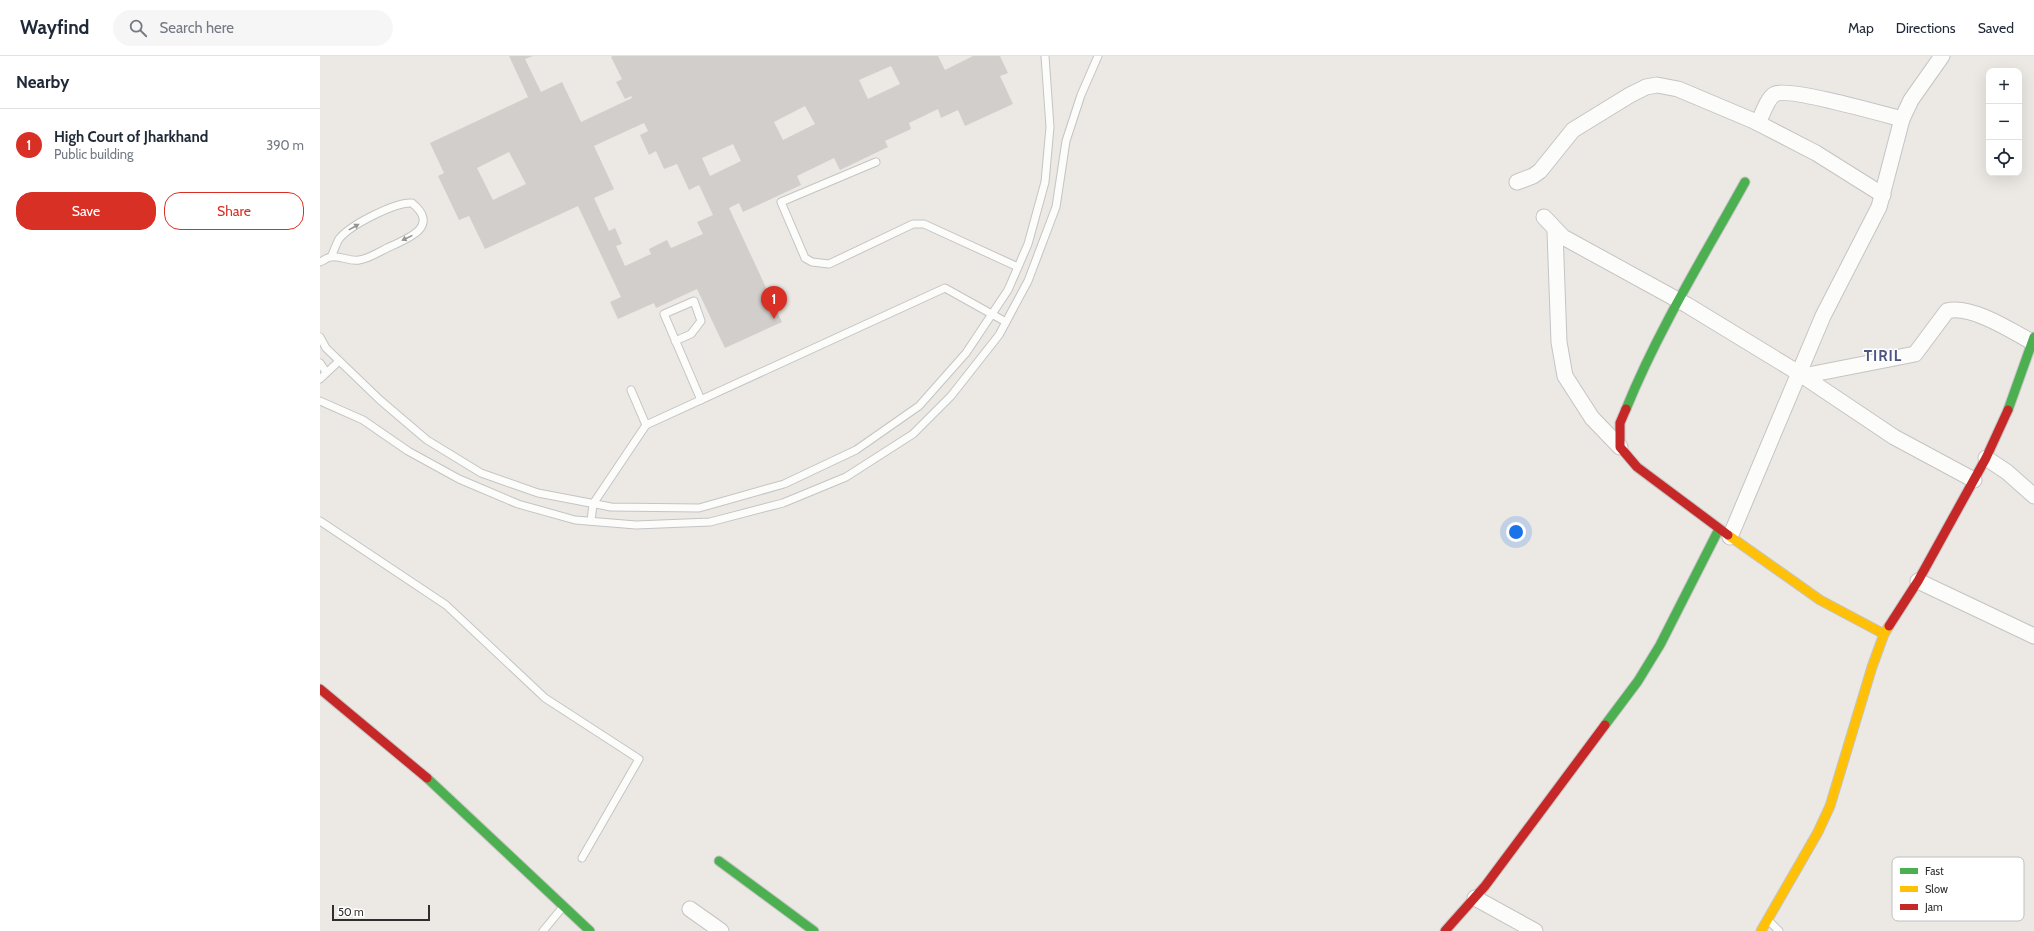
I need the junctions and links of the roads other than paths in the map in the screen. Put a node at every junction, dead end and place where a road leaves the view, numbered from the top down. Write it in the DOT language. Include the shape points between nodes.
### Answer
graph roads {
  1 [pos="1045,56"];
  2 [pos="1098,56"];
  3 [pos="1942,56"];
  4 [pos="1902,119"];
  5 [pos="1758,123"];
  6 [pos="876,162"];
  7 [pos="1517,182"];
  8 [pos="1745,182"];
  9 [pos="1883,195"];
  10 [pos="1544,217"];
  11 [pos="1555,230"];
  12 [pos="331,257"];
  13 [pos="320,262"];
  14 [pos="1018,267"];
  15 [pos="1679,300"];
  16 [pos="992,314"];
  17 [pos="1006,322"];
  18 [pos="320,337"];
  19 [pos="2033,339"];
  20 [pos="675,341"];
  21 [pos="339,361"];
  22 [pos="320,363"];
  23 [pos="326,372"];
  24 [pos="1800,374"];
  25 [pos="320,379"];
  26 [pos="631,390"];
  27 [pos="320,400"];
  28 [pos="701,400"];
  29 [pos="646,425"];
  30 [pos="1620,447"];
  31 [pos="1986,458"];
  32 [pos="1974,480"];
  33 [pos="2034,496"];
  34 [pos="593,504"];
  35 [pos="320,521"];
  36 [pos="591,521"];
  37 [pos="1725,533"];
  38 [pos="1918,581"];
  39 [pos="1884,634"];
  40 [pos="2034,636"];
  41 [pos="320,689"];
  42 [pos="582,858"];
  43 [pos="719,861"];
  44 [pos="1475,898"];
  45 [pos="564,906"];
  46 [pos="690,909"];
  47 [pos="1768,920"];
  48 [pos="543,931"];
  49 [pos="590,931"];
  50 [pos="720,931"];
  51 [pos="814,931"];
  52 [pos="1445,931"];
  53 [pos="1534,931"];
  54 [pos="1761,931"];
  55 [pos="1779,931"];
  1 -- 14 [label="lane" via="1050,128 1045,182 1028,244"];
  2 -- 17 [label="lane" via="1081,95 1066,142 1056,207 1028,281"];
  3 -- 4 [label="street" via="1911,100"];
  4 -- 5 [label="street" via="1781,92 1771,99"];
  4 -- 9 [label="street"];
  5 -- 7 [label="street" via="1678,89 1658,85 1646,87 1573,130 1540,171"];
  5 -- 9 [label="street" via="1816,153"];
  6 -- 14 [label="lane" via="781,202 805,258 812,262 829,264 912,224 924,224"];
  8 -- 15 [label="street"];
  9 -- 24 [label="street" via="1865,237 1823,316"];
  10 -- 11 [label="street"];
  11 -- 15 [label="street" via="1563,237"];
  11 -- 30 [label="street" via="1559,342 1565,376 1592,418"];
  12 -- 12 [label="lane, one-way" via="339,240 349,229 396,205 412,203 418,208 422,225 420,231 411,237 360,260"];
  12 -- 13 [label="lane"];
  14 -- 16 [label="lane" via="1008,290"];
  15 -- 24 [label="street"];
  15 -- 30 [label="street" via="1624,411 1620,423"];
  16 -- 17 [label="lane"];
  16 -- 28 [label="lane" via="945,288"];
  16 -- 34 [label="lane" via="966,353 919,406 856,450 784,484 699,508 611,507"];
  17 -- 36 [label="lane" via="999,335 951,396 913,434 846,477 783,504 710,522 636,525"];
  18 -- 21 [label="lane" via="326,348"];
  19 -- 24 [label="street" via="1981,316 1954,309 1947,311 1915,354"];
  19 -- 31 [label="street" via="2003,423"];
  20 -- 20 [label="lane" via="664,314 694,301 701,321 691,334"];
  20 -- 28 [label="lane"];
  21 -- 23 [label="lane"];
  21 -- 34 [label="lane" via="427,440 481,473 538,493"];
  22 -- 23 [label="lane"];
  23 -- 25 [label="lane"];
  24 -- 32 [label="street" via="1894,437"];
  24 -- 37 [label="street"];
  26 -- 29 [label="lane"];
  27 -- 36 [label="lane" via="363,420 408,451 459,479 518,504 575,520"];
  28 -- 29 [label="lane"];
  29 -- 34 [label="lane"];
  30 -- 37 [label="street" via="1637,467"];
  31 -- 32 [label="street"];
  31 -- 33 [label="street" via="2007,472"];
  32 -- 38 [label="street"];
  34 -- 36 [label="lane"];
  35 -- 42 [label="lane" via="446,605 545,698 639,759"];
  37 -- 39 [label="street" via="1820,600"];
  37 -- 44 [label="street" via="1638,681"];
  38 -- 39 [label="street"];
  38 -- 40 [label="street"];
  39 -- 47 [label="street" via="1830,806"];
  41 -- 45 [label="street" via="363,722 424,776"];
  43 -- 51 [label="street"];
  44 -- 52 [label="street"];
  44 -- 53 [label="street"];
  45 -- 48 [label="lane"];
  45 -- 49 [label="street"];
  46 -- 50 [label="street"];
  47 -- 54 [label="street"];
  47 -- 55 [label="lane"];
}
